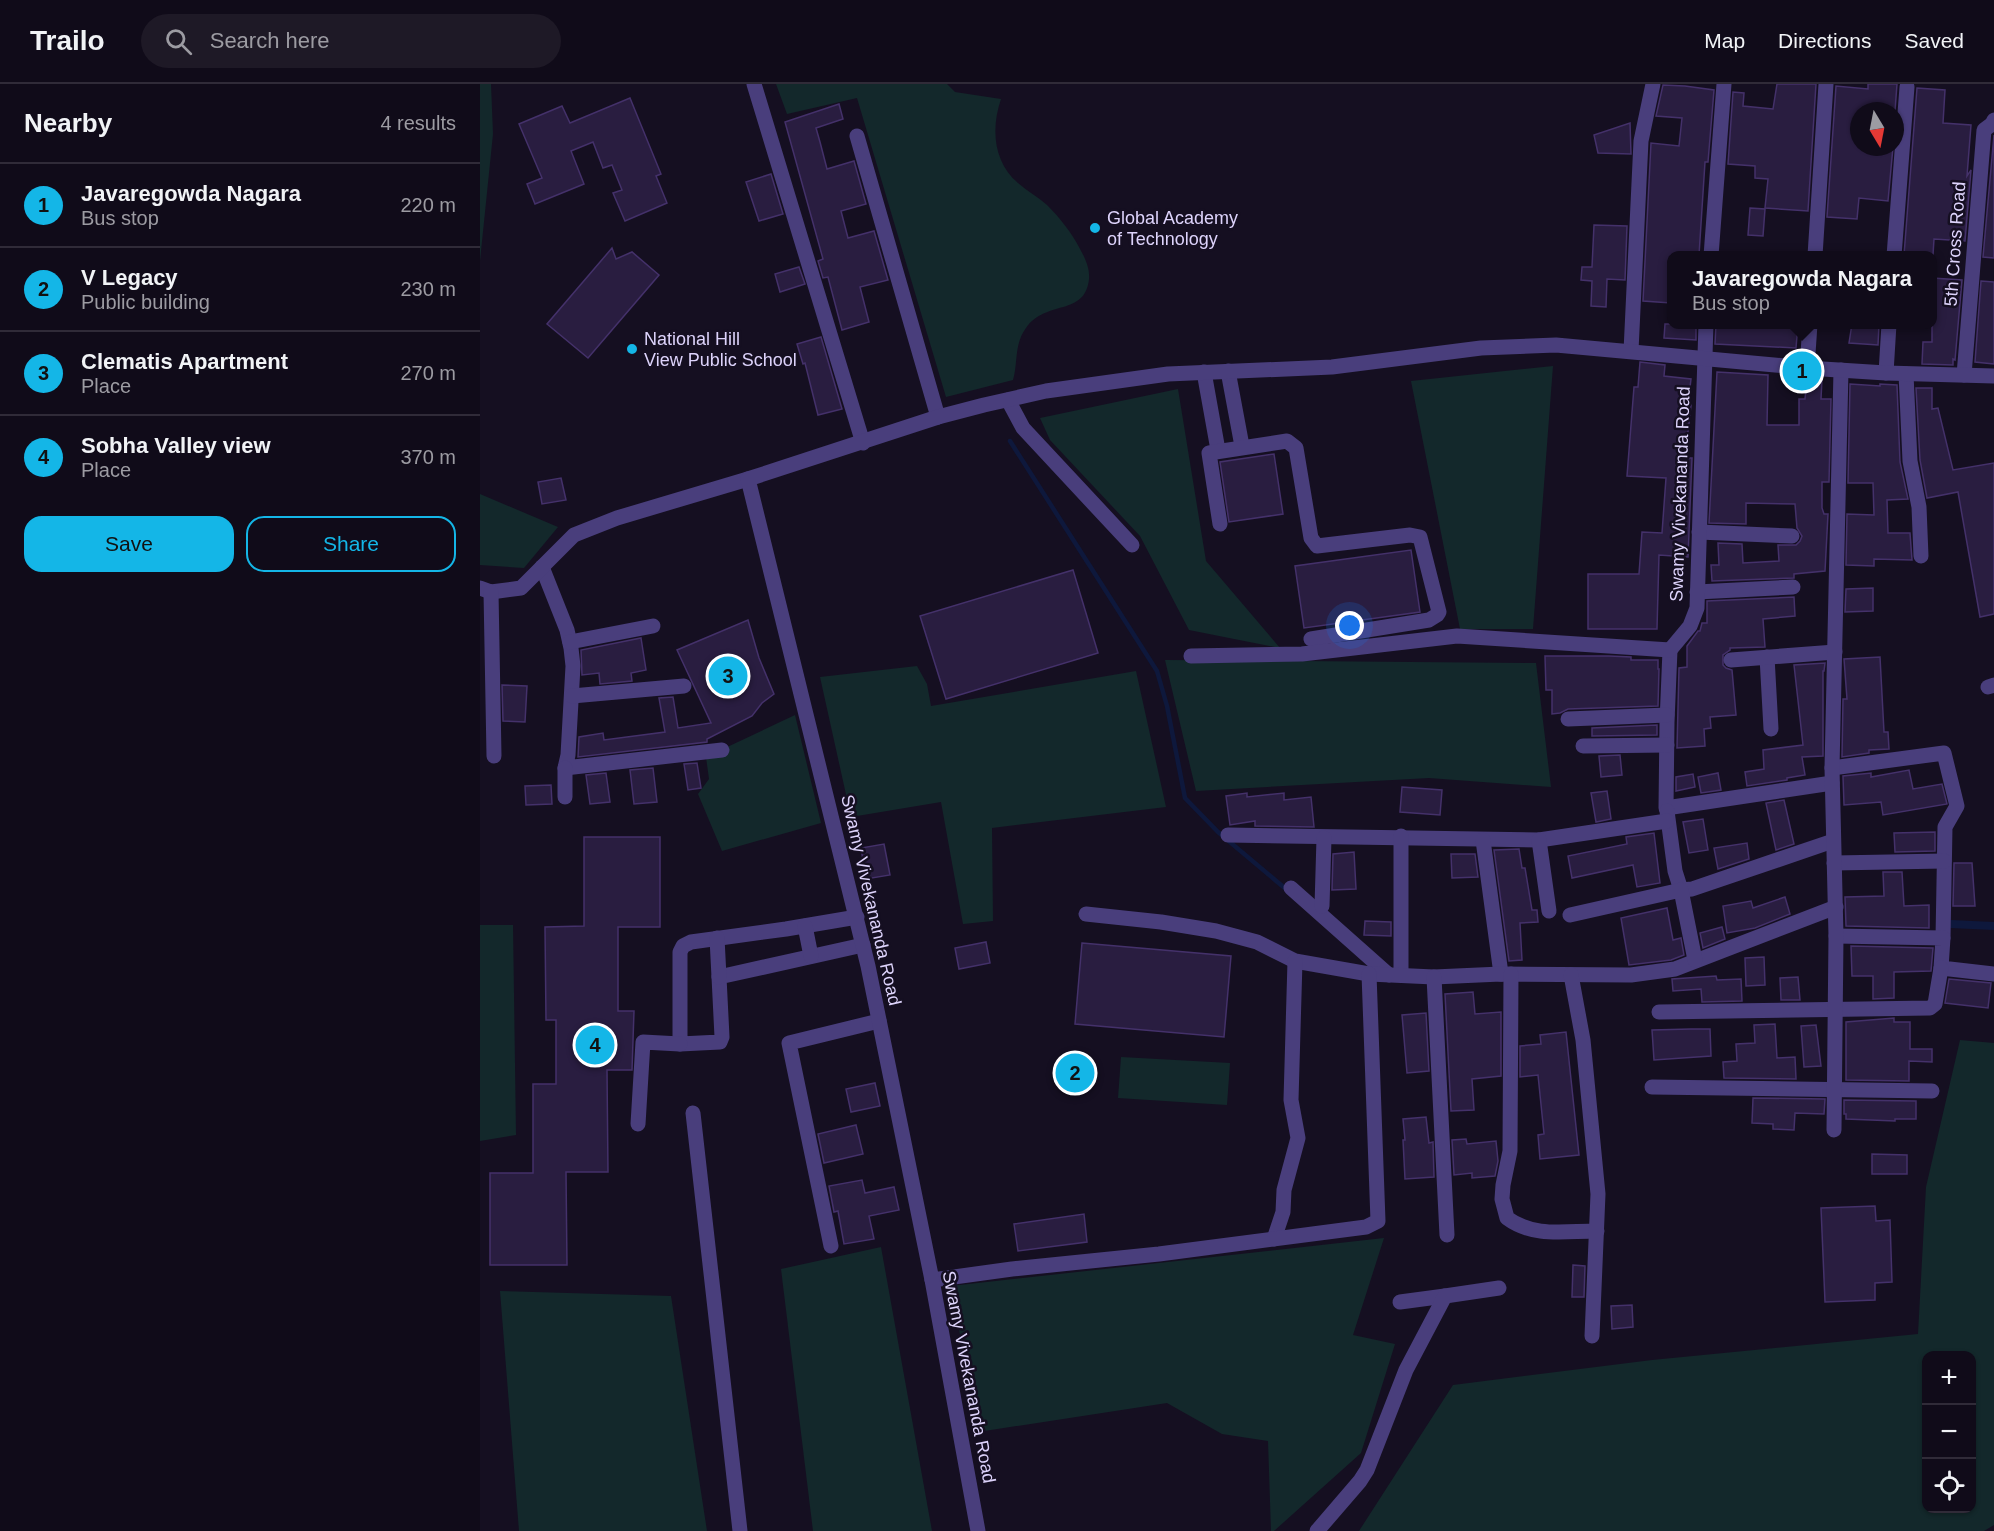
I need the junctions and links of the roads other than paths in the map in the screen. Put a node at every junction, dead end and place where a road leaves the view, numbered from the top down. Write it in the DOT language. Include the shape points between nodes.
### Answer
graph roads {
  1 [pos="754,84"];
  2 [pos="1653,84"];
  3 [pos="1724,84"];
  4 [pos="1826,84"];
  5 [pos="1907,87"];
  6 [pos="1994,120"];
  7 [pos="857,136"];
  8 [pos="1711,251"];
  9 [pos="1815,251"];
  10 [pos="1894,251"];
  11 [pos="1706,329"];
  12 [pos="1810,329"];
  13 [pos="1889,329"];
  14 [pos="1631,351"];
  15 [pos="1703,357"];
  16 [pos="1807,368"];
  17 [pos="1840,370"];
  18 [pos="1228,371"];
  19 [pos="1204,372"];
  20 [pos="1886,373"];
  21 [pos="1906,374"];
  22 [pos="1964,375"];
  23 [pos="1994,376"];
  24 [pos="1008,399"];
  25 [pos="938,417"];
  26 [pos="863,443"];
  27 [pos="1242,446"];
  28 [pos="1218,450"];
  29 [pos="748,479"];
  30 [pos="1220,524"];
  31 [pos="1699,532"];
  32 [pos="1792,536"];
  33 [pos="1132,545"];
  34 [pos="1921,556"];
  35 [pos="542,567"];
  36 [pos="1793,587"];
  37 [pos="486,590"];
  38 [pos="1697,592"];
  39 [pos="654,626"];
  40 [pos="1311,639"];
  41 [pos="570,642"];
  42 [pos="1670,650"];
  43 [pos="1835,652"];
  44 [pos="1191,656"];
  45 [pos="1767,657"];
  46 [pos="1731,660"];
  47 [pos="684,686"];
  48 [pos="572,696"];
  49 [pos="1667,715"];
  50 [pos="1568,719"];
  51 [pos="1771,729"];
  52 [pos="1667,745"];
  53 [pos="1583,746"];
  54 [pos="722,750"];
  55 [pos="494,756"];
  56 [pos="565,768"];
  57 [pos="1832,776"];
  58 [pos="565,797"];
  59 [pos="1667,815"];
  60 [pos="1228,835"];
  61 [pos="1401,836"];
  62 [pos="1324,838"];
  63 [pos="1483,840"];
  64 [pos="1539,840"];
  65 [pos="1833,841"];
  66 [pos="1944,861"];
  67 [pos="1834,863"];
  68 [pos="1291,888"];
  69 [pos="1681,890"];
  70 [pos="1322,906"];
  71 [pos="1836,907"];
  72 [pos="1550,911"];
  73 [pos="1086,914"];
  74 [pos="1570,915"];
  75 [pos="857,917"];
  76 [pos="805,926"];
  77 [pos="1836,936"];
  78 [pos="717,938"];
  79 [pos="1942,938"];
  80 [pos="863,945"];
  81 [pos="811,956"];
  82 [pos="1695,960"];
  83 [pos="1295,961"];
  84 [pos="1941,968"];
  85 [pos="1369,974"];
  86 [pos="1506,974"];
  87 [pos="1994,974"];
  88 [pos="1395,975"];
  89 [pos="1571,975"];
  90 [pos="719,977"];
  91 [pos="1434,977"];
  92 [pos="1835,1011"];
  93 [pos="1659,1012"];
  94 [pos="879,1021"];
  95 [pos="680,1044"];
  96 [pos="1652,1087"];
  97 [pos="1834,1088"];
  98 [pos="1932,1090"];
  99 [pos="693,1113"];
  100 [pos="638,1124"];
  101 [pos="1834,1130"];
  102 [pos="1597,1231"];
  103 [pos="1447,1235"];
  104 [pos="1274,1239"];
  105 [pos="831,1246"];
  106 [pos="932,1280"];
  107 [pos="1498,1288"];
  108 [pos="1445,1296"];
  109 [pos="1400,1302"];
  110 [pos="1592,1336"];
  111 [pos="740,1531"];
  112 [pos="978,1531"];
  113 [pos="1317,1531"];
  1 -- 26 [label="street"];
  2 -- 14 [label="street" via="1641,141"];
  3 -- 8 [label="street"];
  4 -- 9 [label="street"];
  5 -- 10 [label="street"];
  6 -- 22 [label="street, 5th Cross Road" via="1984,130"];
  7 -- 25 [label="street"];
  11 -- 15 [label="street, Swamy Vivekananda Road"];
  12 -- 16 [label="street"];
  13 -- 20 [label="street"];
  14 -- 15 [label="street"];
  14 -- 18 [label="street" via="1556,345 1481,348 1332,367"];
  15 -- 16 [label="street"];
  15 -- 31 [label="street, Swamy Vivekananda Road"];
  16 -- 17 [label="street"];
  17 -- 20 [label="street"];
  17 -- 43 [label="street"];
  18 -- 19 [label="street"];
  18 -- 27 [label="street"];
  19 -- 24 [label="street"];
  19 -- 28 [label="street"];
  20 -- 21 [label="street"];
  21 -- 22 [label="street"];
  21 -- 34 [label="street" via="1910,461 1919,507"];
  22 -- 23 [label="street"];
  24 -- 25 [label="street"];
  24 -- 33 [label="street" via="1023,428"];
  25 -- 26 [label="street"];
  26 -- 29 [label="street"];
  27 -- 28 [label="street"];
  27 -- 40 [label="street" via="1287,441 1293,444 1311,538 1317,546 1410,535 1422,541 1437,615 1429,620"];
  28 -- 30 [label="street" via="1208,456"];
  29 -- 35 [label="street" via="617,518 574,535"];
  29 -- 75 [label="street, Swamy Vivekananda Road"];
  31 -- 32 [label="street"];
  31 -- 38 [label="street, Swamy Vivekananda Road"];
  35 -- 37 [label="street" via="521,588"];
  35 -- 41 [label="street"];
  36 -- 38 [label="street"];
  37 -- 55 [label="street"];
  38 -- 42 [label="street, Swamy Vivekananda Road" via="1697,608 1690,626"];
  39 -- 41 [label="street"];
  41 -- 48 [label="street"];
  42 -- 44 [label="street" via="1457,636 1302,654"];
  42 -- 49 [label="street"];
  43 -- 45 [label="street"];
  43 -- 57 [label="street"];
  45 -- 46 [label="street"];
  45 -- 51 [label="street"];
  47 -- 48 [label="street"];
  48 -- 56 [label="street"];
  49 -- 50 [label="street"];
  49 -- 52 [label="street"];
  52 -- 53 [label="street"];
  52 -- 59 [label="street"];
  54 -- 56 [label="street"];
  56 -- 58 [label="street"];
  57 -- 59 [label="street"];
  57 -- 65 [label="street"];
  57 -- 66 [label="street" via="1944,753 1957,806 1945,827"];
  59 -- 64 [label="street"];
  59 -- 69 [label="street"];
  60 -- 62 [label="street"];
  61 -- 62 [label="street"];
  61 -- 63 [label="street"];
  61 -- 88 [label="street"];
  62 -- 70 [label="street"];
  63 -- 64 [label="street"];
  63 -- 86 [label="street"];
  64 -- 72 [label="street"];
  65 -- 67 [label="street"];
  65 -- 69 [label="street"];
  66 -- 67 [label="street"];
  66 -- 79 [label="street"];
  67 -- 71 [label="street"];
  68 -- 88 [label="street"];
  69 -- 74 [label="street"];
  69 -- 82 [label="street"];
  71 -- 77 [label="street"];
  71 -- 82 [label="street"];
  73 -- 83 [label="street" via="1216,931 1257,942"];
  75 -- 76 [label="street"];
  75 -- 80 [label="street, Swamy Vivekananda Road"];
  76 -- 78 [label="street"];
  76 -- 81 [label="street"];
  77 -- 79 [label="street"];
  77 -- 92 [label="street"];
  78 -- 90 [label="street"];
  78 -- 95 [label="street" via="692,942 680,952"];
  79 -- 84 [label="street"];
  80 -- 81 [label="street"];
  80 -- 94 [label="street, Swamy Vivekananda Road"];
  81 -- 90 [label="street"];
  82 -- 89 [label="street" via="1675,969 1632,975"];
  83 -- 85 [label="street"];
  83 -- 104 [label="street" via="1291,1100 1298,1138"];
  84 -- 87 [label="street"];
  84 -- 92 [label="street" via="1935,1004 1930,1008"];
  85 -- 88 [label="street"];
  85 -- 104 [label="street" via="1378,1221 1366,1227"];
  86 -- 89 [label="street"];
  86 -- 91 [label="street"];
  86 -- 102 [label="street" via="1510,1151 1502,1199 1507,1218 1530,1231"];
  88 -- 91 [label="street"];
  89 -- 102 [label="street" via="1592,1127"];
  90 -- 95 [label="street" via="720,1042"];
  91 -- 103 [label="street"];
  92 -- 93 [label="street"];
  92 -- 97 [label="street"];
  94 -- 105 [label="street" via="789,1043"];
  94 -- 106 [label="street, Swamy Vivekananda Road"];
  95 -- 100 [label="street" via="643,1042"];
  96 -- 97 [label="street"];
  97 -- 98 [label="street"];
  97 -- 101 [label="street"];
  99 -- 111 [label="street"];
  102 -- 110 [label="street"];
  104 -- 106 [label="street"];
  106 -- 112 [label="street, Swamy Vivekananda Road"];
  107 -- 108 [label="street"];
  108 -- 109 [label="street"];
  108 -- 113 [label="street" via="1406,1370 1367,1470"];
}
